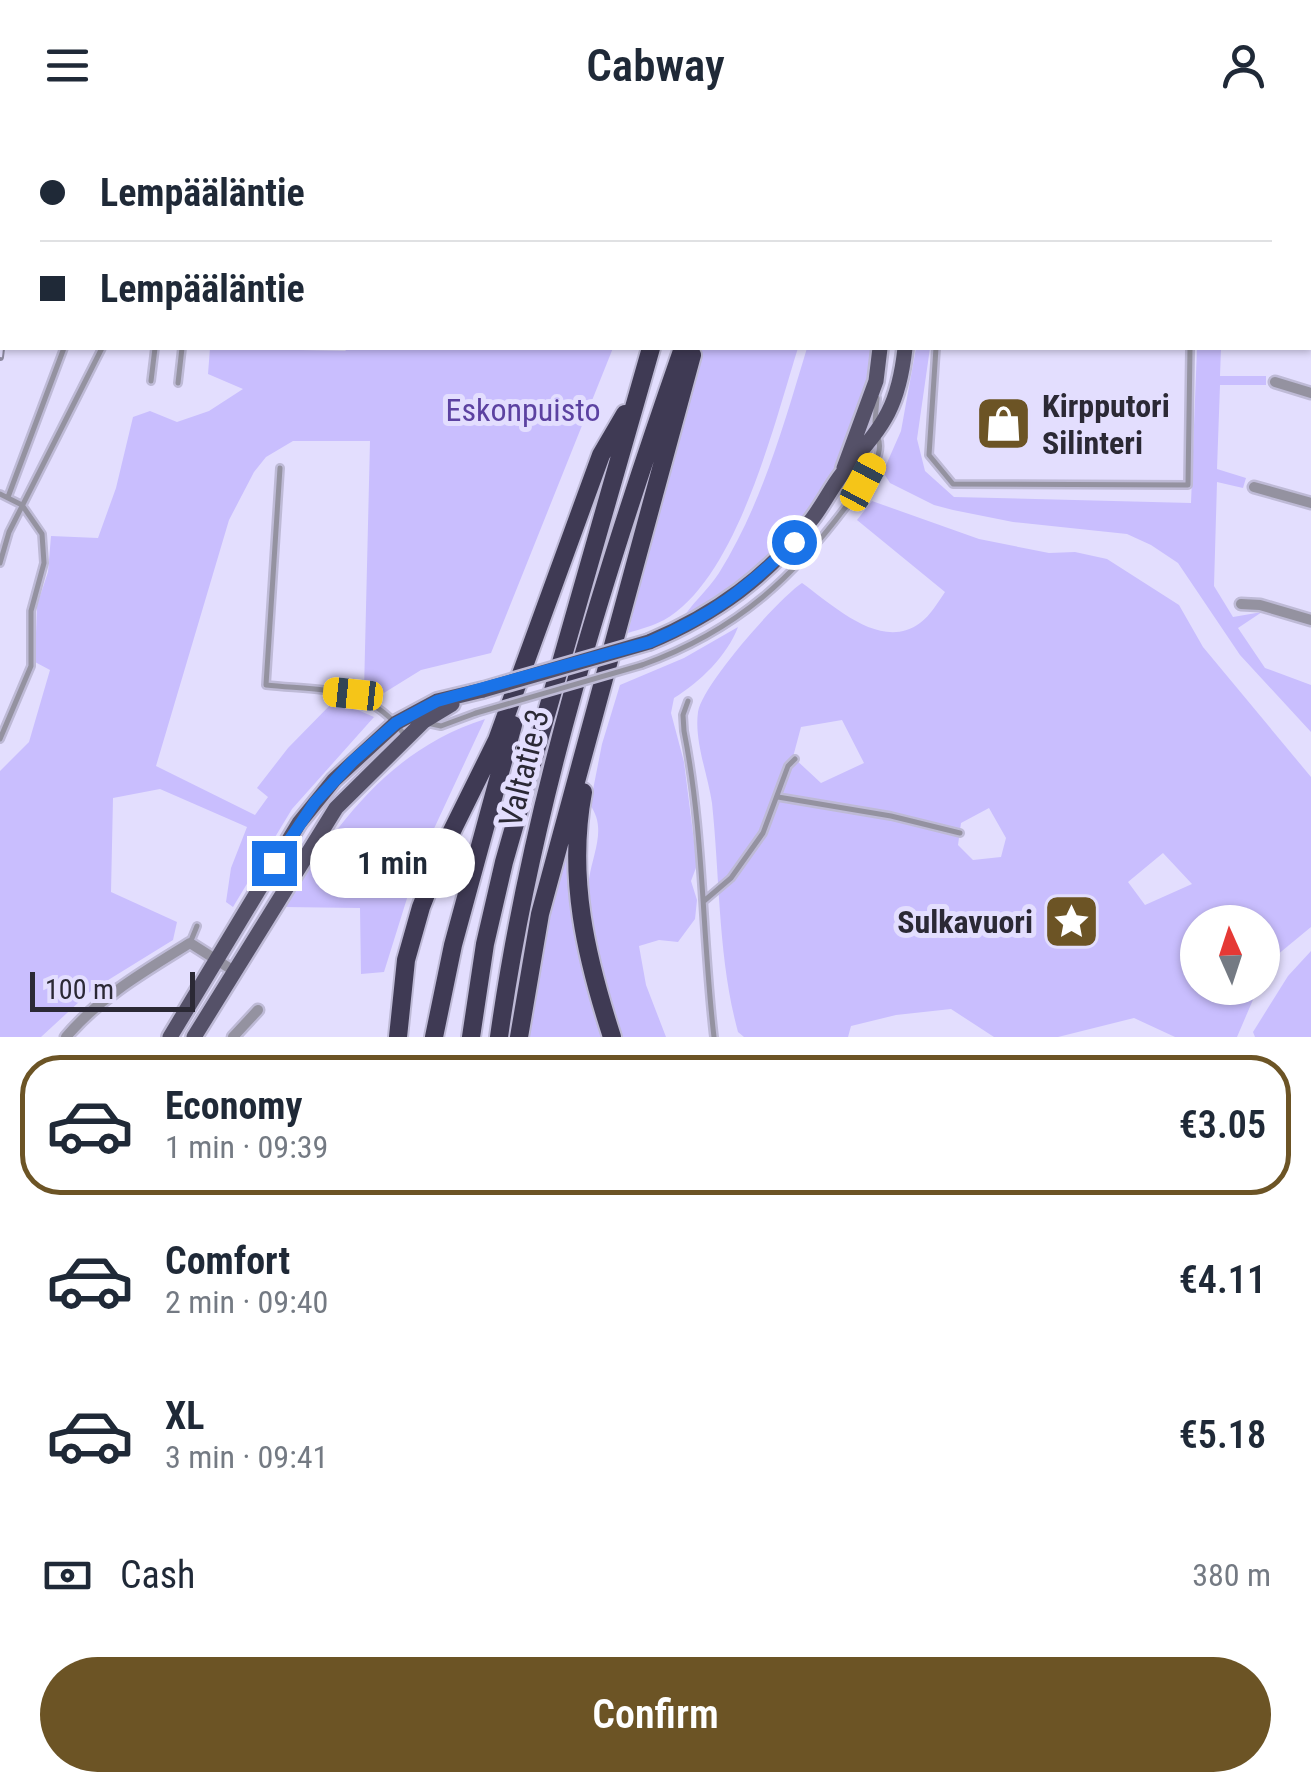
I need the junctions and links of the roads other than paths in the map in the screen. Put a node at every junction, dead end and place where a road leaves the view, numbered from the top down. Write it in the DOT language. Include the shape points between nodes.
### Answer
graph roads {
  1 [pos="63,350"];
  2 [pos="101,350"];
  3 [pos="155,350"];
  4 [pos="182,350"];
  5 [pos="650,350"];
  6 [pos="682,350"];
  7 [pos="693,350"];
  8 [pos="880,350"];
  9 [pos="905,350"];
  10 [pos="936,350"];
  11 [pos="1190,350"];
  12 [pos="151,381"];
  13 [pos="876,381"];
  14 [pos="1275,382"];
  15 [pos="178,383"];
  16 [pos="638,392"];
  17 [pos="1311,392"];
  18 [pos="877,436"];
  19 [pos="280,468"];
  20 [pos="840,476"];
  21 [pos="1254,487"];
  22 [pos="0,494"];
  23 [pos="8,496"];
  24 [pos="1311,503"];
  25 [pos="22,505"];
  26 [pos="0,563"];
  27 [pos="1242,604"];
  28 [pos="1311,620"];
  29 [pos="540,622"];
  30 [pos="483,690"];
  31 [pos="601,695"];
  32 [pos="688,701"];
  33 [pos="424,721"];
  34 [pos="396,723"];
  35 [pos="407,739"];
  36 [pos="0,740"];
  37 [pos="795,759"];
  38 [pos="778,797"];
  39 [pos="960,833"];
  40 [pos="704,901"];
  41 [pos="197,926"];
  42 [pos="190,943"];
  43 [pos="485,944"];
  44 [pos="217,958"];
  45 [pos="234,971"];
  46 [pos="258,1010"];
  47 [pos="66,1037"];
  48 [pos="170,1037"];
  49 [pos="194,1037"];
  50 [pos="232,1037"];
  51 [pos="398,1037"];
  52 [pos="434,1037"];
  53 [pos="460,1037"];
  54 [pos="471,1037"];
  55 [pos="499,1037"];
  56 [pos="519,1037"];
  57 [pos="612,1037"];
  58 [pos="714,1037"];
  1 -- 23 [label="lane"];
  2 -- 25 [label="lane"];
  3 -- 12 [label="lane"];
  4 -- 15 [label="lane"];
  5 -- 16 [label="highway, Valtatie 3"];
  6 -- 55 [label="highway, Valtatie 3" via="570,708 523,895"];
  7 -- 31 [label="highway"];
  8 -- 13 [label="main road"];
  9 -- 18 [label="main road" via="898,390"];
  10 -- 11 [label="lane" via="928,455 953,484 1188,485"];
  13 -- 18 [label="lane"];
  13 -- 20 [label="main road"];
  14 -- 17 [label="street"];
  16 -- 29 [label="highway" via="601,455"];
  16 -- 43 [label="highway, Valtatie 3"];
  18 -- 20 [label="main road"];
  18 -- 33 [label="lane, bridge" via="880,453 831,528 790,576 720,628 642,665 442,726"];
  19 -- 34 [label="lane" via="266,684 353,694"];
  20 -- 30 [label="main road, bridge" via="794,542 708,614 650,642"];
  21 -- 24 [label="street"];
  22 -- 23 [label="lane"];
  23 -- 25 [label="lane"];
  25 -- 26 [label="lane"];
  25 -- 36 [label="lane" via="42,534 44,563 31,612 31,666"];
  27 -- 28 [label="street"];
  29 -- 51 [label="highway" via="497,740 420,907"];
  29 -- 52 [label="highway"];
  30 -- 33 [label="main road"];
  30 -- 34 [label="main road" via="437,701"];
  31 -- 56 [label="highway" via="540,914"];
  31 -- 57 [label="highway" via="580,806 578,885 580,920"];
  32 -- 40 [label="lane" via="684,731"];
  33 -- 35 [label="main road"];
  34 -- 35 [label="lane"];
  34 -- 44 [label="main road" via="315,802"];
  35 -- 45 [label="main road" via="336,808"];
  37 -- 38 [label="lane"];
  38 -- 39 [label="lane"];
  38 -- 40 [label="lane" via="732,878"];
  40 -- 58 [label="lane"];
  41 -- 42 [label="lane"];
  42 -- 44 [label="street"];
  42 -- 47 [label="street" via="107,996"];
  43 -- 53 [label="highway"];
  43 -- 54 [label="highway, Valtatie 3"];
  44 -- 45 [label="street"];
  44 -- 48 [label="main road"];
  45 -- 49 [label="main road"];
  46 -- 50 [label="street"];
}
